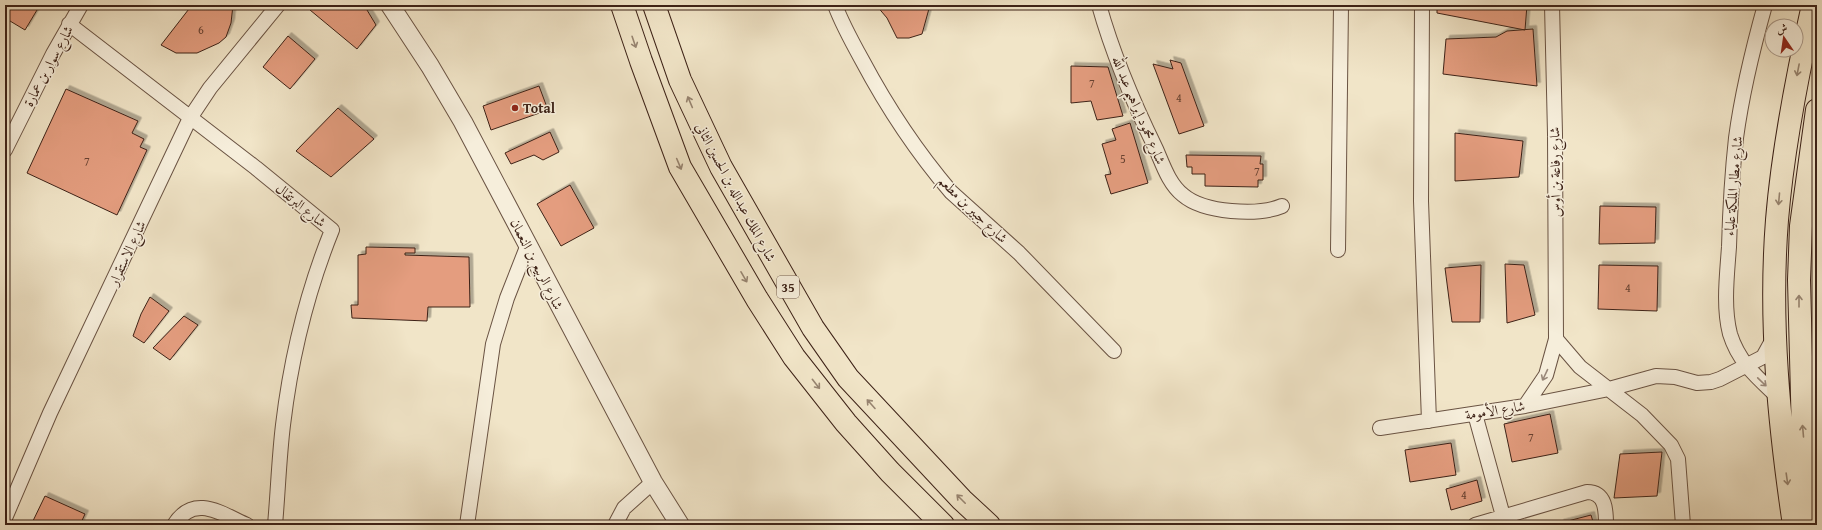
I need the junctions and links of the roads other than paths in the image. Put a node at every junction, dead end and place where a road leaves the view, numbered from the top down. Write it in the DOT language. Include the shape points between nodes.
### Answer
graph roads {
  1 [pos="81,5"];
  2 [pos="278,5"];
  3 [pos="390,5"];
  4 [pos="622,5"];
  5 [pos="654,5"];
  6 [pos="835,5"];
  7 [pos="1099,5"];
  8 [pos="1341,5"];
  9 [pos="1422,5"];
  10 [pos="1552,5"];
  11 [pos="1765,5"];
  12 [pos="1812,5"];
  13 [pos="69,24"];
  14 [pos="1817,110"];
  15 [pos="190,118"];
  16 [pos="5,150"];
  17 [pos="1282,206"];
  18 [pos="527,247"];
  19 [pos="1338,250"];
  20 [pos="1776,334"];
  21 [pos="1556,339"];
  22 [pos="1114,351"];
  23 [pos="1746,366"];
  24 [pos="1801,379"];
  25 [pos="1609,389"];
  26 [pos="1779,398"];
  27 [pos="1525,406"];
  28 [pos="1817,406"];
  29 [pos="1475,414"];
  30 [pos="1429,421"];
  31 [pos="1380,428"];
  32 [pos="653,482"];
  33 [pos="918,500"];
  34 [pos="1503,516"];
  35 [pos="5,518"];
  36 [pos="174,525"];
  37 [pos="247,525"];
  38 [pos="275,525"];
  39 [pos="467,525"];
  40 [pos="615,525"];
  41 [pos="680,525"];
  42 [pos="929,525"];
  43 [pos="944,525"];
  44 [pos="989,525"];
  45 [pos="1475,525"];
  46 [pos="1606,525"];
  47 [pos="1683,525"];
  48 [pos="1794,525"];
  49 [pos="1816,525"];
  1 -- 13 [label="street, شارع سوار بن عمارة"];
  2 -- 15 [label="street, شارع الاستقرار" via="210,88"];
  3 -- 18 [label="street, شارع الربيع بن النعمان" via="463,122"];
  4 -- 33 [label="highway, 35, one-way" via="680,167 757,299 794,357 846,423"];
  44 -- 5 [label="highway, شارع الملك عبدالله بن الحسين الثاني / 35, one-way" via="957,496 848,378 813,328 720,167 680,80"];
  6 -- 22 [label="street, شارع جبير بن مطعم" via="853,44 894,117 950,192 1038,271"];
  7 -- 17 [label="street, شارع محمود إبراهيم عبد الله" via="1123,74 1166,172 1184,196 1198,204 1246,212 1262,212"];
  8 -- 19 [label="street"];
  9 -- 30 [label="street" via="1421,201"];
  10 -- 21 [label="street, شارع رفاعة بن أوس"];
  11 -- 23 [label="street, شارع مطار الملكة علياء" via="1736,136 1730,203 1727,316 1730,334"];
  12 -- 20 [label="highway, one-way" via="1798,69 1781,178 1777,229"];
  13 -- 15 [label="street, شارع البرتقال"];
  13 -- 16 [label="street, شارع سوار بن عمارة"];
  24 -- 14 [label="highway, one-way" via="1801,226"];
  15 -- 35 [label="street, شارع الاستقرار" via="50,413"];
  15 -- 38 [label="street, شارع البرتقال" via="332,230 317,266 294,357 283,424"];
  18 -- 32 [label="street, شارع الربيع بن النعمان"];
  18 -- 39 [label="street" via="507,298 493,344"];
  20 -- 23 [label="street" via="1763,357"];
  20 -- 26 [label="highway"];
  21 -- 25 [label="street" via="1580,366"];
  21 -- 27 [label="street, شارع رفاعة بن أوس, one-way" via="1546,375"];
  23 -- 25 [label="street, شارع الأمومة" via="1712,382 1697,383 1674,377 1656,376"];
  23 -- 26 [label="street, شارع مطار الملكة علياء, one-way"];
  24 -- 28 [label="highway"];
  49 -- 24 [label="highway, one-way" via="1803,434"];
  25 -- 27 [label="street, شارع الأمومة"];
  25 -- 47 [label="street" via="1642,414 1675,452 1679,467"];
  26 -- 48 [label="highway, one-way"];
  27 -- 29 [label="street, شارع الأمومة"];
  29 -- 30 [label="street, شارع الأمومة"];
  29 -- 34 [label="street"];
  30 -- 31 [label="street, شارع الأمومة"];
  32 -- 40 [label="street" via="624,508"];
  32 -- 41 [label="street, شارع الربيع بن النعمان"];
  33 -- 42 [label="highway"];
  33 -- 43 [label="highway, 35"];
  34 -- 45 [label="street"];
  34 -- 46 [label="street" via="1582,492 1591,492 1598,494 1603,500"];
  36 -- 37 [label="street" via="180,516 187,512 207,507"];
}
